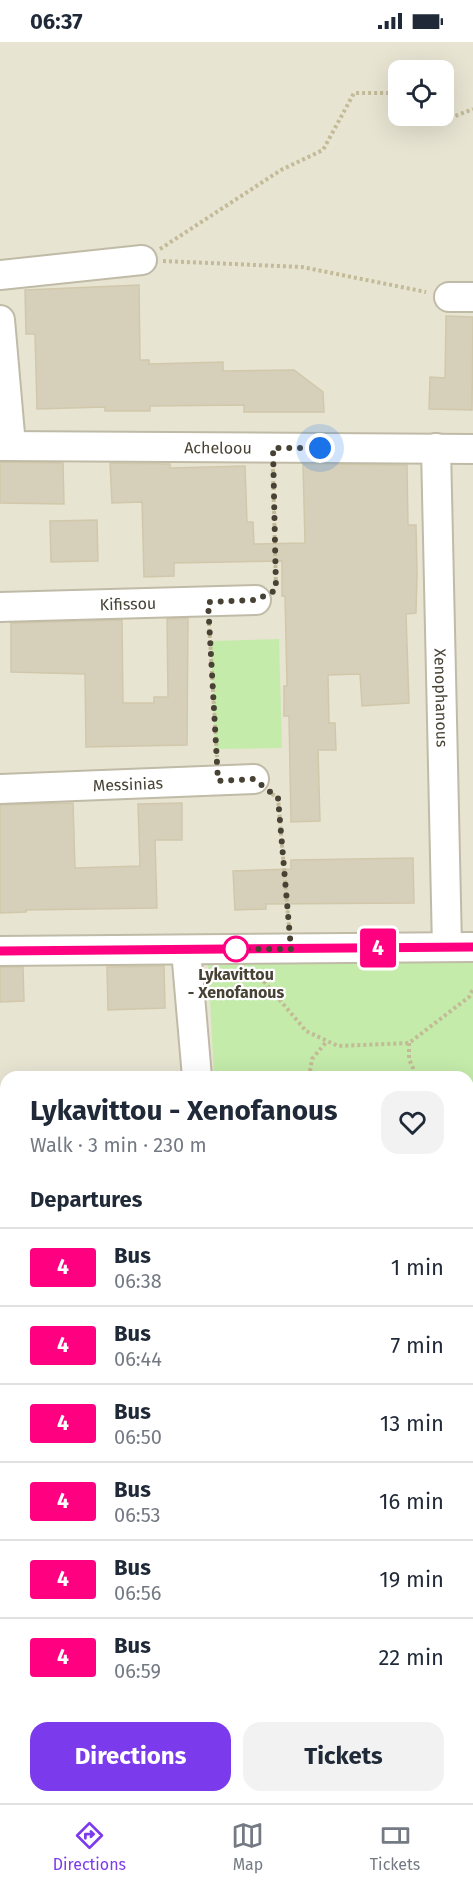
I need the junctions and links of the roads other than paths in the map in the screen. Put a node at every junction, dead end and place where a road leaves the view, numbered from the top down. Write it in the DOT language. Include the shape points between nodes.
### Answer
graph roads {
  1 [pos="141,260"];
  2 [pos="0,276"];
  3 [pos="0,320"];
  4 [pos="5,446"];
  5 [pos="436,448"];
  6 [pos="473,449"];
  7 [pos="256,600"];
  8 [pos="0,607"];
  9 [pos="254,779"];
  10 [pos="0,789"];
  11 [pos="460,947"];
  12 [pos="186,950"];
  13 [pos="0,951"];
  14 [pos="196,1071"];
  1 -- 2 [label="street"];
  3 -- 4 [label="street"];
  4 -- 5 [label="street, Acheloou"];
  5 -- 6 [label="street, Acheloou"];
  5 -- 11 [label="street, Xenophanous"];
  7 -- 8 [label="street, Kifissou"];
  9 -- 10 [label="street, Messinias"];
  11 -- 12 [label="street"];
  12 -- 13 [label="street"];
  12 -- 14 [label="street"];
}
